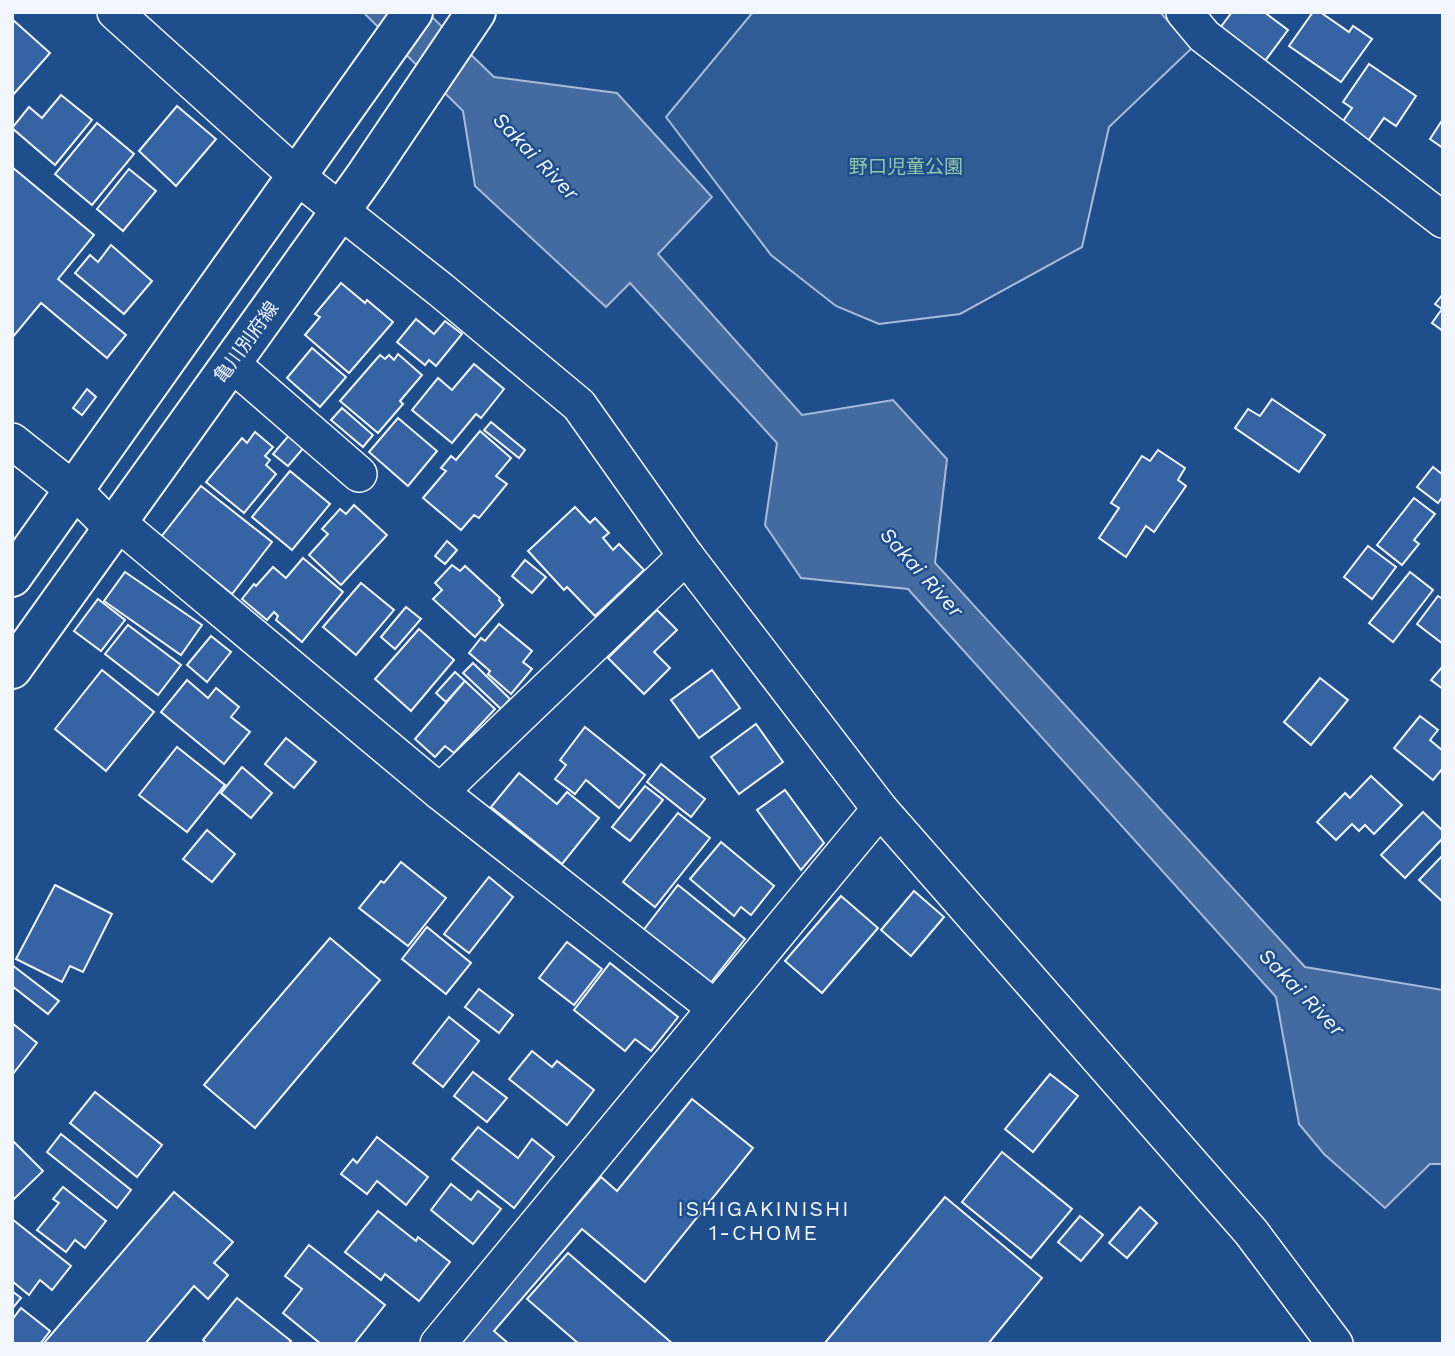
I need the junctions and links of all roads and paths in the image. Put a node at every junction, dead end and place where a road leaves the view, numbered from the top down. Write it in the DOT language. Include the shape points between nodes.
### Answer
graph roads {
  1 [pos="115,12"];
  2 [pos="413,12"];
  3 [pos="477,12"];
  4 [pos="1203,20"];
  5 [pos="298,177"];
  6 [pos="340,210"];
  7 [pos="1443,220"];
  8 [pos="231,363"];
  9 [pos="12,441"];
  10 [pos="359,474"];
  11 [pos="74,490"];
  12 [pos="117,522"];
  13 [pos="686,556"];
  14 [pos="12,577"];
  15 [pos="12,669"];
  16 [pos="440,792"];
  17 [pos="880,808"];
  18 [pos="715,1008"];
  19 [pos="439,1344"];
  20 [pos="1335,1344"];
  1 -- 5 [label="street"];
  2 -- 5 [label="main road"];
  3 -- 6 [label="main road, 亀川別府線"];
  4 -- 7 [label="street"];
  5 -- 6 [label="street"];
  5 -- 11 [label="main road"];
  6 -- 8 [label="main road, 亀川別府線"];
  6 -- 13 [label="street" via="579,405"];
  8 -- 10 [label="street"];
  8 -- 12 [label="main road, 亀川別府線"];
  9 -- 11 [label="street"];
  11 -- 12 [label="street" via="102,517"];
  11 -- 14 [label="main road"];
  12 -- 15 [label="main road, 亀川別府線"];
  12 -- 16 [label="street"];
  13 -- 16 [label="street"];
  13 -- 17 [label="street"];
  16 -- 18 [label="street"];
  17 -- 18 [label="street"];
  17 -- 20 [label="street" via="1251,1232"];
  18 -- 19 [label="street"];
}
